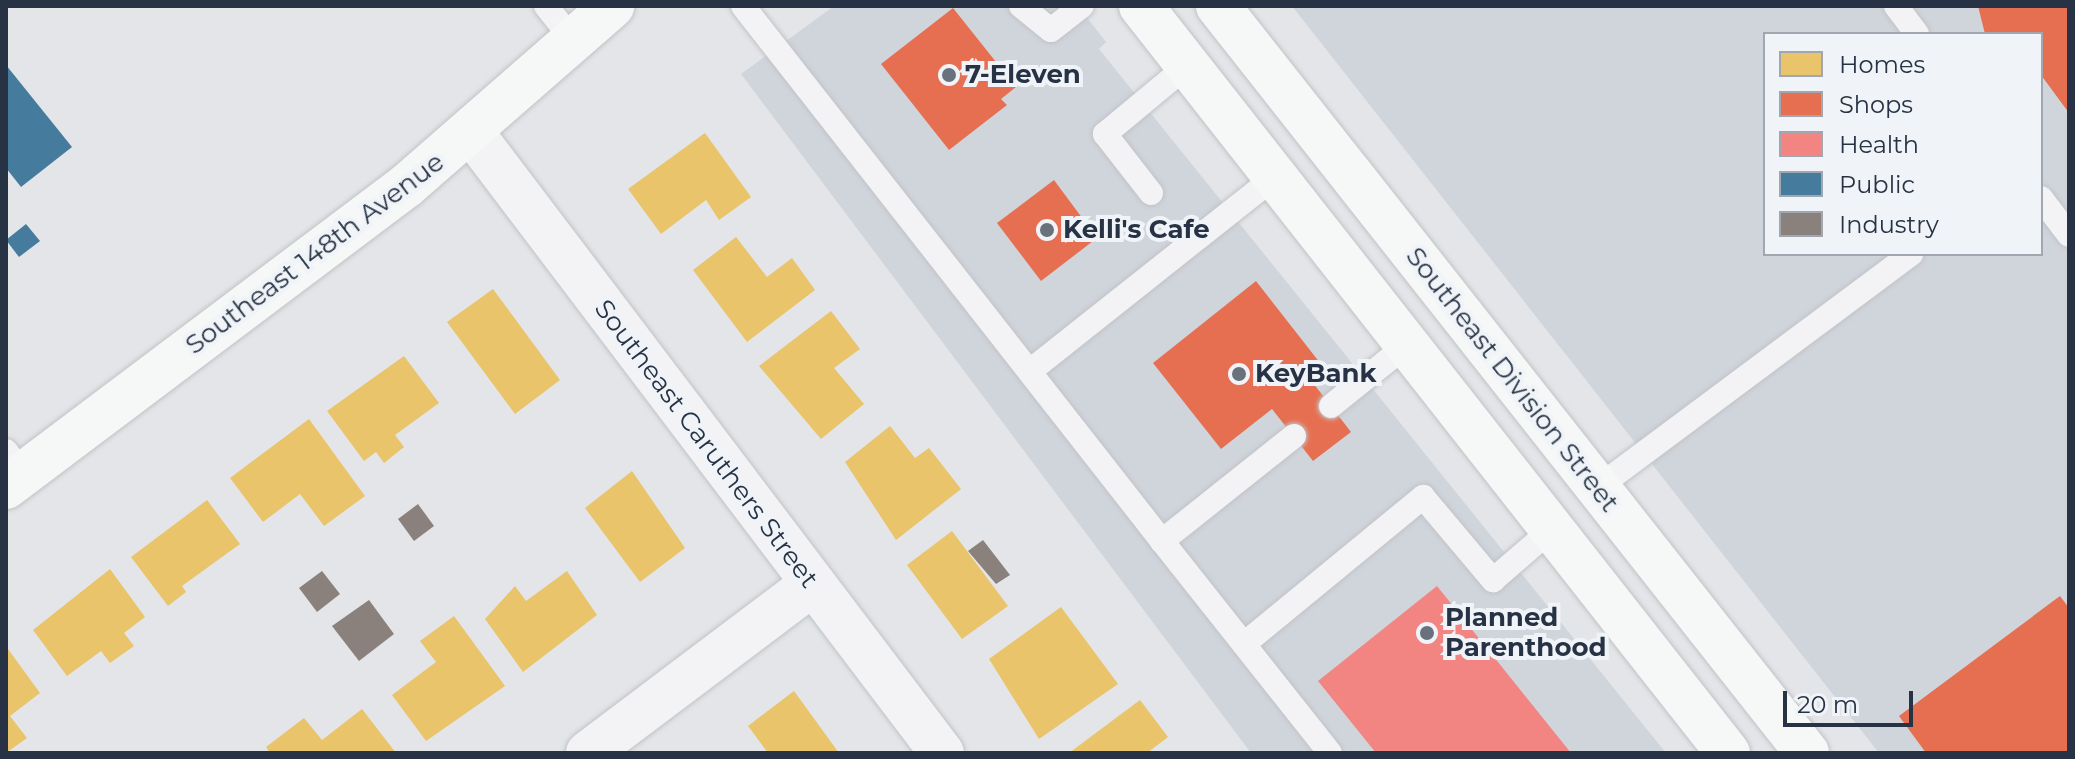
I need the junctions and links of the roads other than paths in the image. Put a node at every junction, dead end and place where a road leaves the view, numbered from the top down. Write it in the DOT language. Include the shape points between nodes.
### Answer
graph roads {
  1 [pos="546,6"];
  2 [pos="612,6"];
  3 [pos="743,6"];
  4 [pos="1021,6"];
  5 [pos="1082,6"];
  6 [pos="1141,6"];
  7 [pos="1218,6"];
  8 [pos="1896,6"];
  9 [pos="1916,32"];
  10 [pos="574,41"];
  11 [pos="1188,65"];
  12 [pos="472,133"];
  13 [pos="1275,177"];
  14 [pos="1151,193"];
  15 [pos="2043,201"];
  16 [pos="2069,235"];
  17 [pos="1908,256"];
  18 [pos="1407,345"];
  19 [pos="1030,371"];
  20 [pos="1331,406"];
  21 [pos="1294,436"];
  22 [pos="12,471"];
  23 [pos="1597,488"];
  24 [pos="1552,529"];
  25 [pos="1162,541"];
  26 [pos="811,585"];
  27 [pos="1244,644"];
  28 [pos="588,753"];
  29 [pos="942,753"];
  30 [pos="1330,753"];
  31 [pos="1728,753"];
  32 [pos="1807,753"];
  1 -- 10 [label="lane"];
  2 -- 10 [label="main road, Southeast 148th Avenue"];
  3 -- 19 [label="lane"];
  4 -- 5 [label="lane" via="1051,30"];
  6 -- 11 [label="main road"];
  7 -- 23 [label="main road, Southeast Division Street"];
  8 -- 9 [label="lane"];
  10 -- 12 [label="main road, Southeast 148th Avenue"];
  11 -- 13 [label="main road"];
  11 -- 14 [label="lane" via="1105,134"];
  12 -- 22 [label="main road, Southeast 148th Avenue"];
  12 -- 26 [label="street, Southeast Caruthers Street"];
  13 -- 18 [label="main road"];
  13 -- 19 [label="lane"];
  15 -- 16 [label="lane"];
  17 -- 23 [label="lane"];
  18 -- 20 [label="lane"];
  18 -- 24 [label="main road"];
  19 -- 25 [label="lane"];
  21 -- 25 [label="lane"];
  23 -- 32 [label="main road, Southeast Division Street"];
  24 -- 27 [label="lane" via="1493,580 1423,497"];
  24 -- 31 [label="main road"];
  25 -- 27 [label="lane"];
  26 -- 28 [label="street"];
  26 -- 29 [label="street, Southeast Caruthers Street"];
  27 -- 30 [label="lane"];
}
